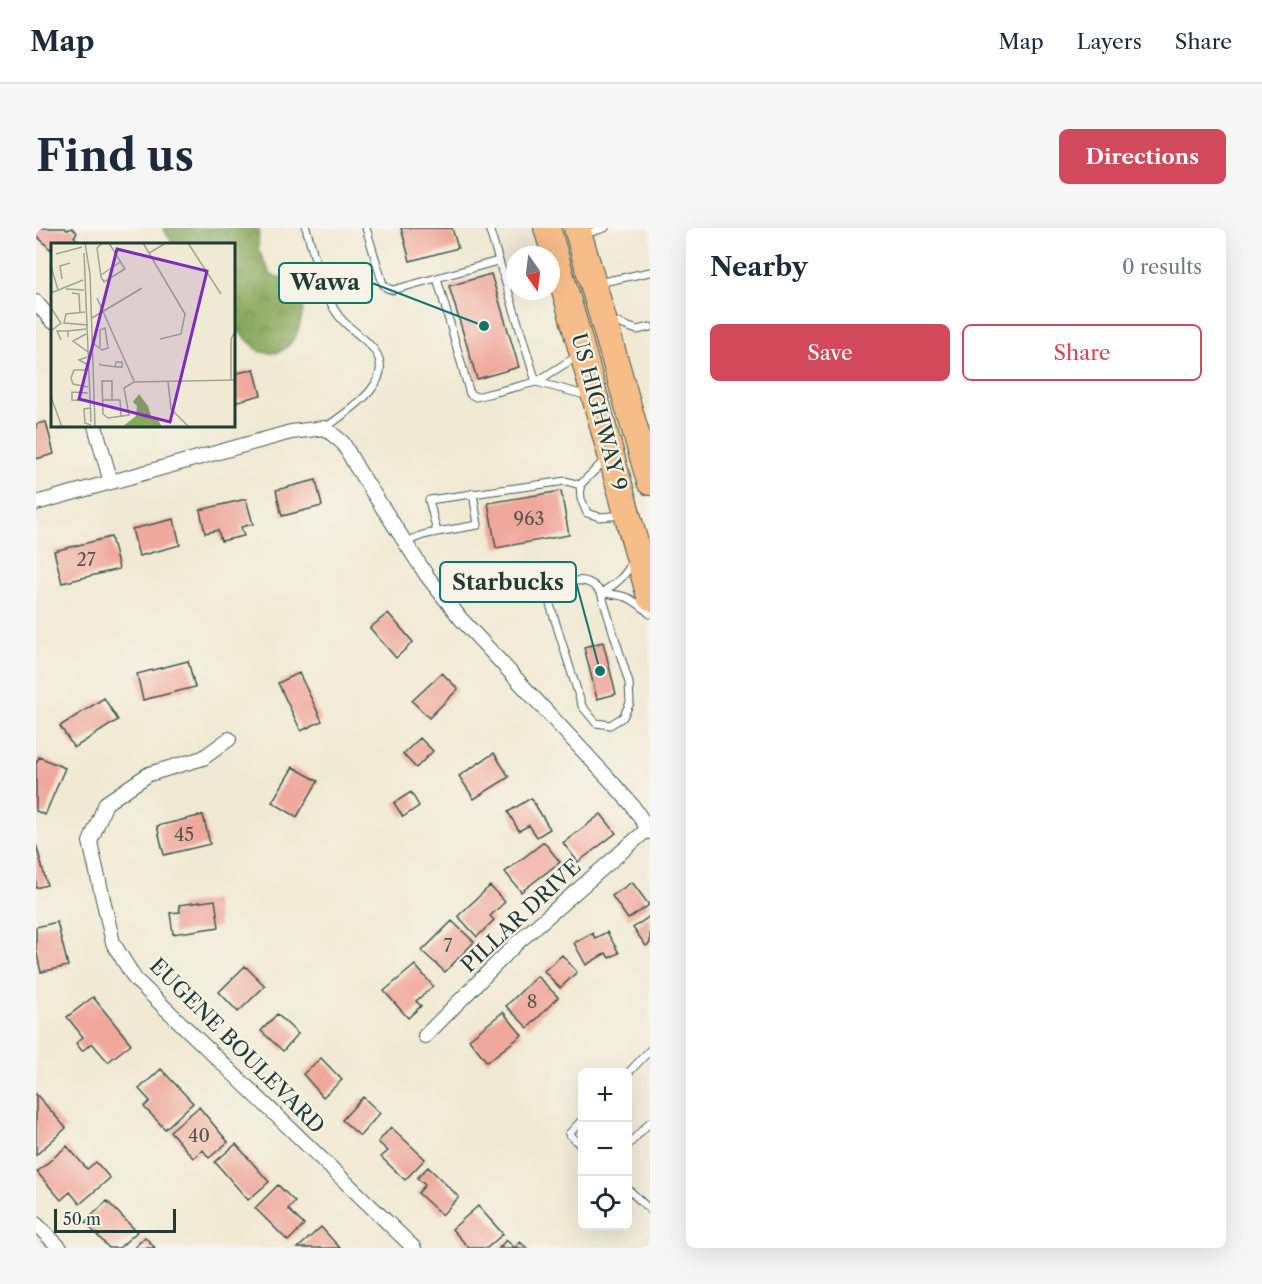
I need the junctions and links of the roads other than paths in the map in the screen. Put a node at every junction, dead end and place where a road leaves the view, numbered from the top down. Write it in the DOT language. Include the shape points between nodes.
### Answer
graph roads {
  1 [pos="306,228"];
  2 [pos="366,228"];
  3 [pos="489,228"];
  4 [pos="547,228"];
  5 [pos="605,228"];
  6 [pos="578,232"];
  7 [pos="498,261"];
  8 [pos="650,272"];
  9 [pos="437,278"];
  10 [pos="592,284"];
  11 [pos="36,302"];
  12 [pos="602,317"];
  13 [pos="51,320"];
  14 [pos="650,327"];
  15 [pos="584,352"];
  16 [pos="536,382"];
  17 [pos="594,397"];
  18 [pos="96,428"];
  19 [pos="325,428"];
  20 [pos="610,455"];
  21 [pos="648,467"];
  22 [pos="111,482"];
  23 [pos="580,484"];
  24 [pos="473,493"];
  25 [pos="36,503"];
  26 [pos="627,514"];
  27 [pos="437,531"];
  28 [pos="406,542"];
  29 [pos="636,547"];
  30 [pos="601,593"];
  31 [pos="443,596"];
  32 [pos="650,597"];
  33 [pos="548,598"];
  34 [pos="650,614"];
  35 [pos="229,739"];
  36 [pos="650,829"];
  37 [pos="425,1036"];
  38 [pos="650,1050"];
  39 [pos="632,1068"];
  40 [pos="650,1122"];
  41 [pos="578,1124"];
  42 [pos="632,1140"];
  43 [pos="578,1143"];
  44 [pos="632,1193"];
  45 [pos="650,1210"];
  46 [pos="36,1224"];
  47 [pos="60,1248"];
  48 [pos="414,1248"];
  1 -- 19 [label="lane" via="330,303 376,352 381,368 376,384 365,397"];
  2 -- 9 [label="lane" via="387,288 393,290"];
  3 -- 7 [label="lane"];
  4 -- 15 [label="highway, US HIGHWAY 9"];
  5 -- 6 [label="lane"];
  6 -- 10 [label="highway, US HIGHWAY 9"];
  7 -- 9 [label="lane"];
  7 -- 16 [label="lane"];
  8 -- 10 [label="lane"];
  9 -- 16 [label="lane" via="470,394 476,397"];
  10 -- 12 [label="highway, US HIGHWAY 9"];
  11 -- 13 [label="street"];
  12 -- 14 [label="lane" via="637,330"];
  12 -- 21 [label="highway, US HIGHWAY 9"];
  15 -- 16 [label="lane"];
  15 -- 17 [label="highway, US HIGHWAY 9"];
  16 -- 17 [label="lane"];
  17 -- 20 [label="highway, US HIGHWAY 9"];
  18 -- 22 [label="street"];
  19 -- 22 [label="street" via="291,432"];
  19 -- 28 [label="street" via="343,443"];
  20 -- 23 [label="lane"];
  20 -- 26 [label="highway, US HIGHWAY 9"];
  22 -- 25 [label="street"];
  23 -- 24 [label="lane" via="566,482"];
  23 -- 26 [label="lane" via="587,513 600,517"];
  24 -- 27 [label="lane" via="478,525"];
  24 -- 27 [label="lane" via="429,500"];
  26 -- 29 [label="highway, US HIGHWAY 9"];
  27 -- 28 [label="lane"];
  28 -- 31 [label="street"];
  29 -- 30 [label="lane" via="630,569"];
  29 -- 32 [label="highway, US HIGHWAY 9"];
  30 -- 33 [label="lane" via="594,584 583,580 561,585"];
  30 -- 33 [label="lane" via="629,683 630,703 623,717 610,725 596,723 582,706"];
  30 -- 34 [label="lane" via="635,600"];
  31 -- 33 [label="lane" via="475,579 493,578"];
  31 -- 36 [label="street"];
  35 -- 48 [label="street, EUGENE BOULEVARD" via="203,758 149,774 106,803 90,842 113,942 135,979"];
  36 -- 37 [label="street, PILLAR DRIVE" via="517,943"];
  38 -- 39 [label="lane"];
  40 -- 42 [label="lane"];
  41 -- 43 [label="lane" via="569,1134"];
  44 -- 45 [label="lane"];
  46 -- 47 [label="street"];
}
